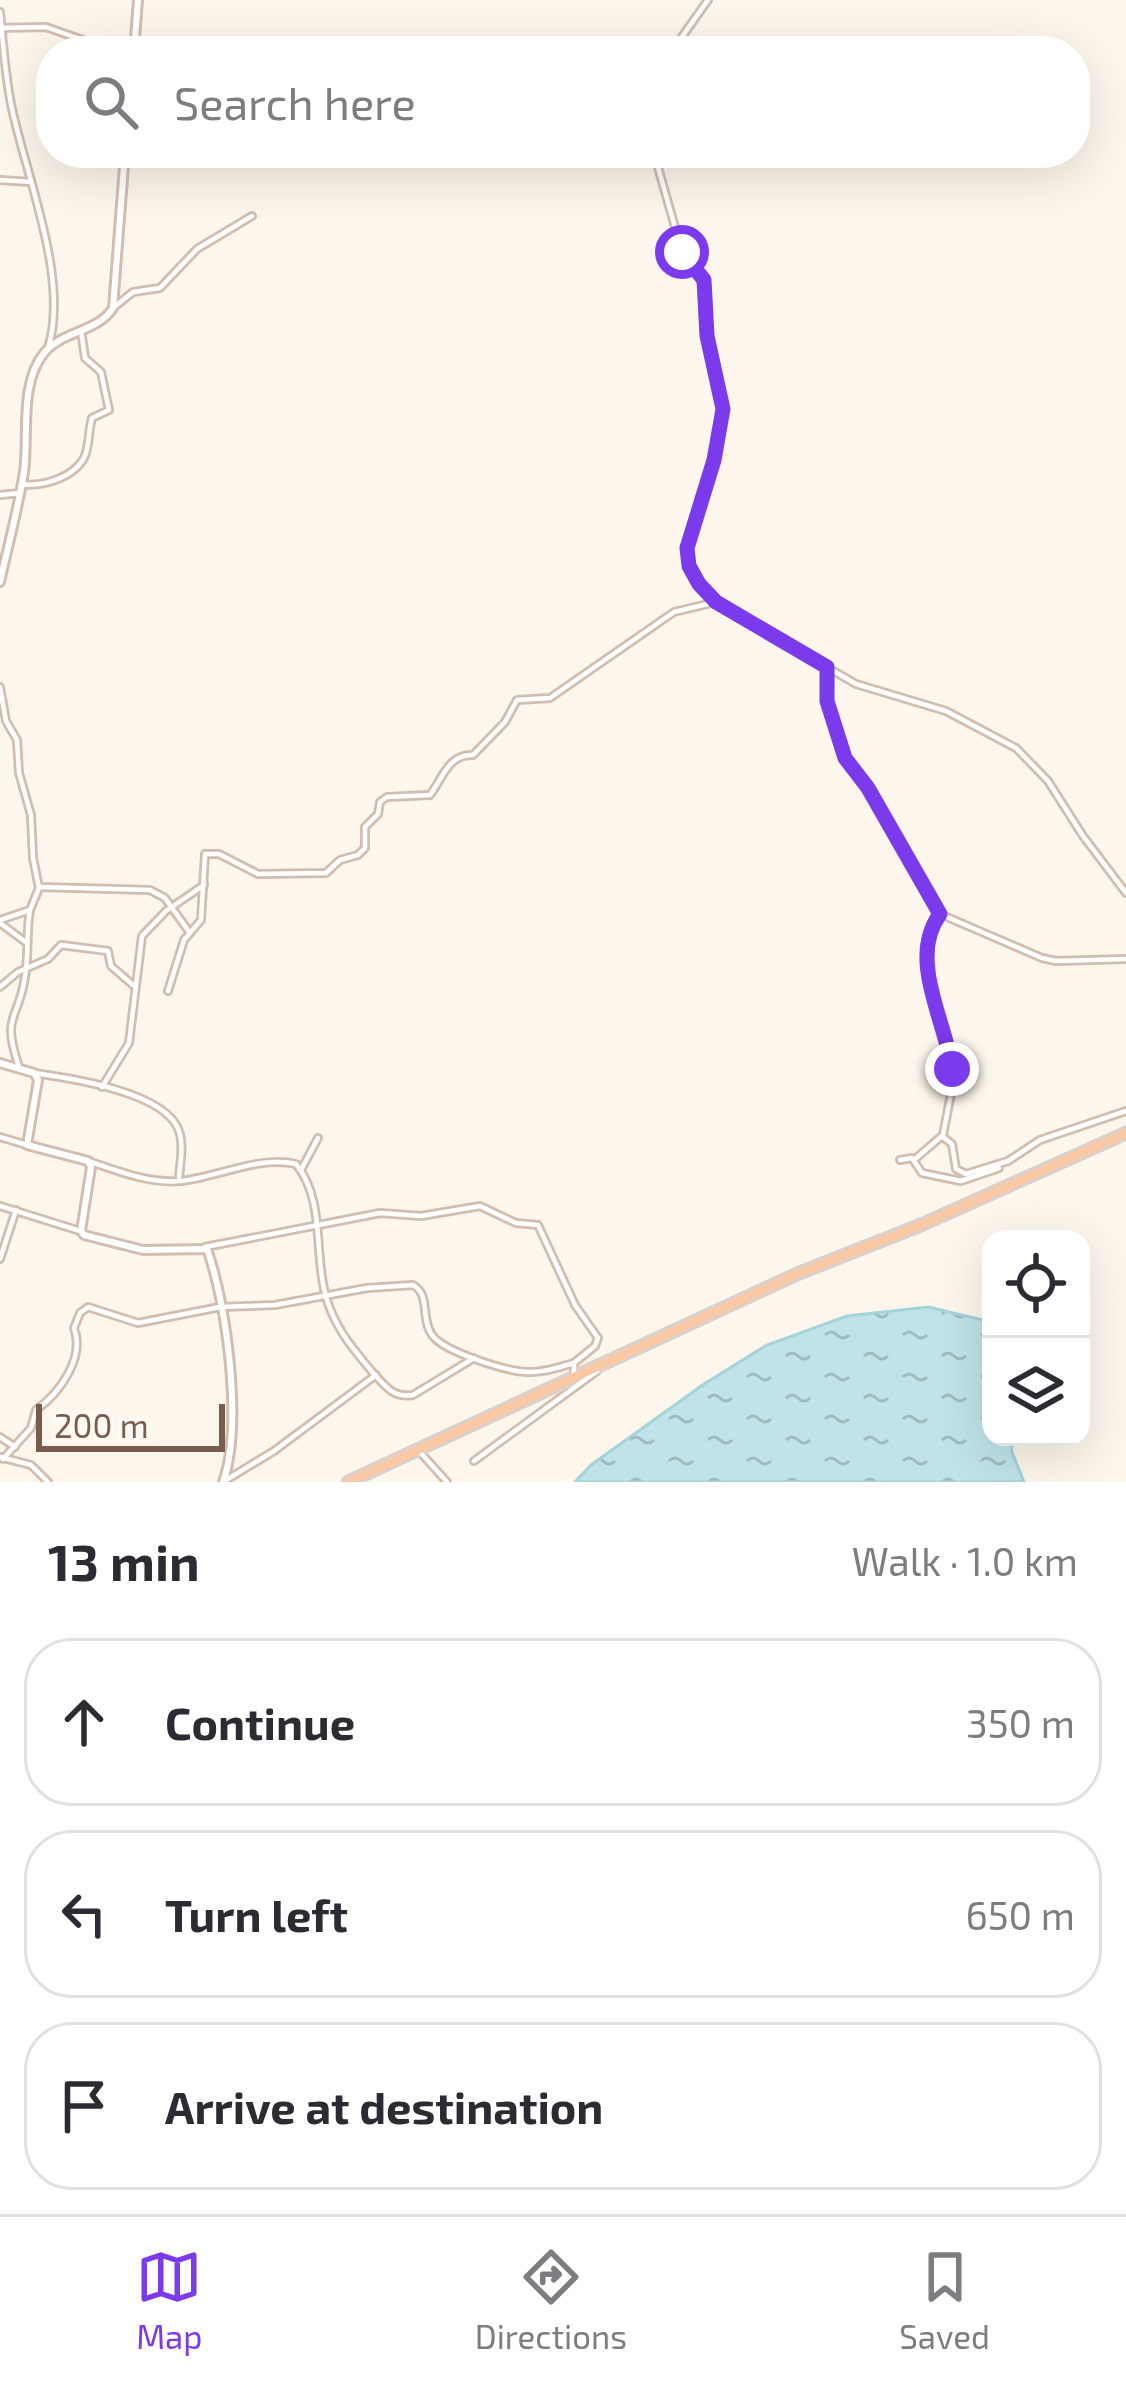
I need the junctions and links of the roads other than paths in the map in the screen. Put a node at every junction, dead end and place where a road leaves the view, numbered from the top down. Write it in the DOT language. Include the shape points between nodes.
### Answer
graph roads {
  1 [pos="138,0"];
  2 [pos="708,0"];
  3 [pos="0,12"];
  4 [pos="1,28"];
  5 [pos="72,36"];
  6 [pos="135,36"];
  7 [pos="683,36"];
  8 [pos="124,168"];
  9 [pos="658,168"];
  10 [pos="0,180"];
  11 [pos="31,182"];
  12 [pos="252,216"];
  13 [pos="113,308"];
  14 [pos="81,330"];
  15 [pos="47,350"];
  16 [pos="21,488"];
  17 [pos="0,495"];
  18 [pos="0,582"];
  19 [pos="716,602"];
  20 [pos="827,667"];
  21 [pos="0,687"];
  22 [pos="206,884"];
  23 [pos="39,887"];
  24 [pos="1126,893"];
  25 [pos="171,907"];
  26 [pos="30,910"];
  27 [pos="940,914"];
  28 [pos="0,922"];
  29 [pos="190,933"];
  30 [pos="27,944"];
  31 [pos="1126,959"];
  32 [pos="26,970"];
  33 [pos="134,986"];
  34 [pos="0,987"];
  35 [pos="168,991"];
  36 [pos="0,1024"];
  37 [pos="9,1031"];
  38 [pos="0,1063"];
  39 [pos="20,1069"];
  40 [pos="34,1073"];
  41 [pos="102,1087"];
  42 [pos="1126,1111"];
  43 [pos="1126,1133"];
  44 [pos="0,1137"];
  45 [pos="941,1137"];
  46 [pos="318,1138"];
  47 [pos="27,1144"];
  48 [pos="901,1160"];
  49 [pos="914,1160"];
  50 [pos="88,1161"];
  51 [pos="1008,1161"];
  52 [pos="301,1170"];
  53 [pos="178,1181"];
  54 [pos="0,1206"];
  55 [pos="16,1210"];
  56 [pos="316,1227"];
  57 [pos="81,1231"];
  58 [pos="205,1247"];
  59 [pos="0,1259"];
  60 [pos="326,1298"];
  61 [pos="220,1306"];
  62 [pos="474,1358"];
  63 [pos="611,1360"];
  64 [pos="574,1363"];
  65 [pos="376,1375"];
  66 [pos="574,1377"];
  67 [pos="0,1437"];
  68 [pos="15,1447"];
  69 [pos="416,1448"];
  70 [pos="1,1458"];
  71 [pos="474,1461"];
  72 [pos="48,1482"];
  73 [pos="223,1482"];
  74 [pos="348,1482"];
  75 [pos="446,1482"];
  1 -- 6 [label="street"];
  2 -- 7 [label="street"];
  3 -- 4 [label="street"];
  4 -- 5 [label="street" via="46,27"];
  4 -- 11 [label="street"];
  8 -- 13 [label="street"];
  9 -- 19 [label="street" via="682,252 704,280 722,399 714,460 686,554"];
  10 -- 11 [label="street"];
  11 -- 15 [label="street" via="55,300"];
  12 -- 13 [label="street" via="197,249 160,288 133,292"];
  13 -- 14 [label="street"];
  14 -- 15 [label="street"];
  14 -- 16 [label="street" via="109,410 90,422 78,466"];
  15 -- 16 [label="street" via="32,377"];
  16 -- 17 [label="street"];
  16 -- 18 [label="street"];
  19 -- 20 [label="street"];
  19 -- 22 [label="street" via="674,612 550,698 518,700 472,754 448,765 430,795 380,802 364,827 362,852 326,873 258,874 206,854"];
  20 -- 24 [label="street" via="946,711 1016,748"];
  20 -- 27 [label="street" via="827,701 845,758"];
  21 -- 23 [label="street" via="32,815"];
  22 -- 25 [label="street"];
  22 -- 29 [label="street" via="201,920"];
  23 -- 25 [label="street" via="150,890"];
  23 -- 26 [label="street"];
  25 -- 29 [label="street"];
  25 -- 33 [label="street" via="142,936"];
  26 -- 28 [label="street"];
  26 -- 30 [label="street"];
  27 -- 31 [label="street" via="1056,962"];
  27 -- 45 [label="street" via="928,948 933,1005 952,1069"];
  28 -- 30 [label="street"];
  29 -- 35 [label="street"];
  30 -- 32 [label="street"];
  32 -- 33 [label="street" via="59,946 103,949"];
  32 -- 34 [label="street"];
  32 -- 37 [label="street"];
  33 -- 41 [label="street" via="129,1043"];
  36 -- 37 [label="street"];
  37 -- 39 [label="street"];
  38 -- 39 [label="street"];
  39 -- 40 [label="street"];
  40 -- 41 [label="street"];
  40 -- 47 [label="street"];
  41 -- 53 [label="street" via="166,1109 179,1131"];
  42 -- 51 [label="street" via="1040,1140"];
  43 -- 63 [label="highway"];
  44 -- 47 [label="street"];
  45 -- 49 [label="street"];
  45 -- 51 [label="street" via="952,1144 961,1174"];
  46 -- 52 [label="street"];
  47 -- 50 [label="street"];
  48 -- 49 [label="street"];
  49 -- 51 [label="street" via="922,1173 961,1181"];
  50 -- 53 [label="street"];
  50 -- 57 [label="street"];
  52 -- 53 [label="street" via="282,1162"];
  52 -- 56 [label="street"];
  54 -- 55 [label="street"];
  55 -- 57 [label="street"];
  55 -- 59 [label="street"];
  56 -- 58 [label="street"];
  56 -- 60 [label="street"];
  56 -- 64 [label="street" via="479,1206 541,1226 598,1338"];
  57 -- 58 [label="street" via="125,1248"];
  58 -- 61 [label="street"];
  60 -- 61 [label="street"];
  60 -- 62 [label="street" via="418,1286 434,1339"];
  60 -- 65 [label="street"];
  61 -- 68 [label="street" via="139,1323 84,1309 66,1378"];
  61 -- 73 [label="street" via="231,1447"];
  62 -- 64 [label="street" via="528,1372"];
  62 -- 65 [label="street" via="405,1396"];
  63 -- 66 [label="highway"];
  63 -- 71 [label="street"];
  64 -- 66 [label="street"];
  65 -- 73 [label="street"];
  66 -- 69 [label="highway"];
  67 -- 68 [label="street"];
  68 -- 70 [label="street"];
  69 -- 74 [label="highway"];
  69 -- 75 [label="street"];
  70 -- 72 [label="street" via="32,1466"];
}
